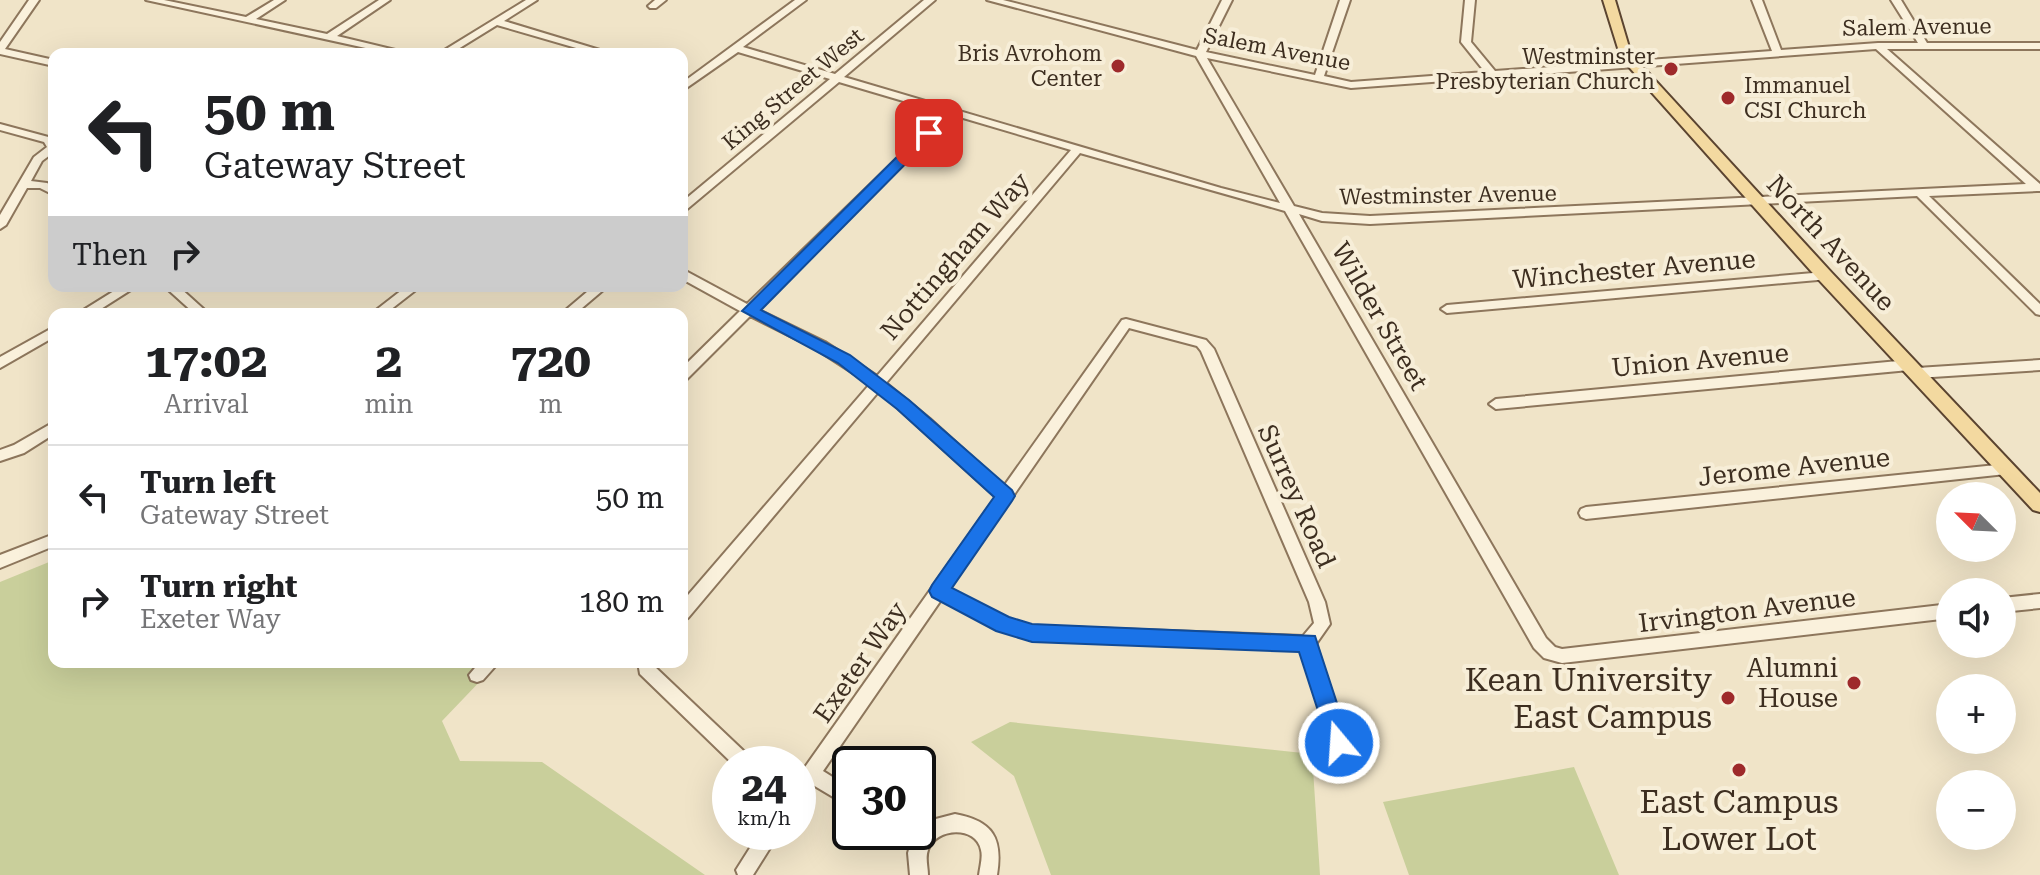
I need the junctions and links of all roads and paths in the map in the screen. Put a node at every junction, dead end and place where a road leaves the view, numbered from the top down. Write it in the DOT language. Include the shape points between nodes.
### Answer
graph roads {
  1 [pos="34,0"];
  2 [pos="151,0"];
  3 [pos="280,0"];
  4 [pos="385,0"];
  5 [pos="532,0"];
  6 [pos="801,0"];
  7 [pos="930,0"];
  8 [pos="992,0"];
  9 [pos="1227,0"];
  10 [pos="1345,0"];
  11 [pos="1470,0"];
  12 [pos="1609,0"];
  13 [pos="1757,0"];
  14 [pos="1896,0"];
  15 [pos="248,20"];
  16 [pos="496,22"];
  17 [pos="331,36"];
  18 [pos="1923,44"];
  19 [pos="1878,46"];
  20 [pos="2040,46"];
  21 [pos="382,48"];
  22 [pos="453,48"];
  23 [pos="587,48"];
  24 [pos="736,48"];
  25 [pos="0,50"];
  26 [pos="1200,54"];
  27 [pos="1778,54"];
  28 [pos="48,62"];
  29 [pos="1634,65"];
  30 [pos="1493,76"];
  31 [pos="688,77"];
  32 [pos="839,78"];
  33 [pos="694,79"];
  34 [pos="1318,80"];
  35 [pos="688,84"];
  36 [pos="951,111"];
  37 [pos="0,127"];
  38 [pos="48,140"];
  39 [pos="1078,149"];
  40 [pos="48,152"];
  41 [pos="24,184"];
  42 [pos="48,188"];
  43 [pos="2039,188"];
  44 [pos="1921,194"];
  45 [pos="1756,201"];
  46 [pos="688,203"];
  47 [pos="1291,210"];
  48 [pos="0,225"];
  49 [pos="688,276"];
  50 [pos="1825,276"];
  51 [pos="121,292"];
  52 [pos="177,292"];
  53 [pos="403,292"];
  54 [pos="594,292"];
  55 [pos="93,308"];
  56 [pos="196,308"];
  57 [pos="384,308"];
  58 [pos="574,308"];
  59 [pos="1447,309"];
  60 [pos="751,311"];
  61 [pos="2040,311"];
  62 [pos="1126,323"];
  63 [pos="48,335"];
  64 [pos="0,363"];
  65 [pos="2040,365"];
  66 [pos="1913,369"];
  67 [pos="688,370"];
  68 [pos="877,384"];
  69 [pos="1496,404"];
  70 [pos="48,431"];
  71 [pos="0,456"];
  72 [pos="2006,469"];
  73 [pos="1005,496"];
  74 [pos="2040,505"];
  75 [pos="1586,513"];
  76 [pos="48,542"];
  77 [pos="0,562"];
  78 [pos="939,591"];
  79 [pos="2040,601"];
  80 [pos="2016,604"];
  81 [pos="688,606"];
  82 [pos="1936,613"];
  83 [pos="1307,643"];
  84 [pos="1550,653"];
  85 [pos="485,668"];
  86 [pos="646,668"];
  87 [pos="477,675"];
  88 [pos="1339,743"];
  89 [pos="726,746"];
  90 [pos="816,767"];
  91 [pos="936,828"];
  92 [pos="759,850"];
  93 [pos="916,850"];
  94 [pos="745,870"];
  95 [pos="919,875"];
  96 [pos="988,875"];
  1 -- 25 [label="street"];
  2 -- 15 [label="street"];
  3 -- 15 [label="street"];
  4 -- 17 [label="street"];
  5 -- 16 [label="street"];
  6 -- 24 [label="street"];
  7 -- 32 [label="street, King Street West"];
  8 -- 26 [label="street, Salem Avenue"];
  9 -- 26 [label="street"];
  10 -- 34 [label="street"];
  11 -- 30 [label="street" via="1466,42"];
  12 -- 29 [label="main road, North Avenue" via="1625,55"];
  13 -- 27 [label="street"];
  14 -- 18 [label="street"];
  15 -- 17 [label="street"];
  16 -- 22 [label="street"];
  16 -- 23 [label="street"];
  17 -- 21 [label="street"];
  18 -- 19 [label="street, Salem Avenue"];
  18 -- 20 [label="street, Salem Avenue"];
  19 -- 27 [label="street, Salem Avenue"];
  19 -- 43 [label="street"];
  24 -- 32 [label="street, Westminster Avenue"];
  24 -- 33 [label="street"];
  25 -- 28 [label="street"];
  26 -- 34 [label="street, Salem Avenue"];
  26 -- 47 [label="street, Wilder Street"];
  27 -- 29 [label="street, Salem Avenue"];
  29 -- 30 [label="street, Salem Avenue"];
  29 -- 45 [label="main road, North Avenue"];
  30 -- 34 [label="street, Salem Avenue" via="1370,86"];
  31 -- 33 [label="street"];
  32 -- 36 [label="street, Westminster Avenue"];
  32 -- 46 [label="street, King Street West"];
  33 -- 35 [label="street"];
  36 -- 39 [label="street, Westminster Avenue"];
  36 -- 60 [label="street"];
  37 -- 38 [label="street"];
  39 -- 47 [label="street, Westminster Avenue"];
  39 -- 68 [label="street, Nottingham Way"];
  40 -- 41 [label="street"];
  41 -- 42 [label="street"];
  41 -- 48 [label="street"];
  43 -- 44 [label="street, Westminster Avenue"];
  44 -- 45 [label="street, Westminster Avenue"];
  44 -- 61 [label="street"];
  45 -- 47 [label="street, Westminster Avenue" via="1370,220"];
  45 -- 50 [label="main road, North Avenue"];
  47 -- 84 [label="street, Wilder Street"];
  49 -- 60 [label="street"];
  50 -- 59 [label="street, Winchester Avenue"];
  50 -- 66 [label="main road, North Avenue"];
  51 -- 55 [label="street"];
  52 -- 56 [label="street"];
  53 -- 57 [label="street"];
  54 -- 58 [label="street"];
  60 -- 67 [label="street"];
  60 -- 68 [label="street" via="815,342"];
  62 -- 73 [label="street, Exeter Way"];
  62 -- 83 [label="street, Surrey Road" via="1207,349 1317,602 1322,624"];
  63 -- 64 [label="street"];
  65 -- 66 [label="street, Union Avenue"];
  66 -- 69 [label="street, Union Avenue"];
  66 -- 72 [label="main road, North Avenue"];
  68 -- 73 [label="street"];
  68 -- 81 [label="street, Nottingham Way"];
  70 -- 71 [label="street"];
  72 -- 74 [label="main road, North Avenue"];
  72 -- 75 [label="street, Jerome Avenue"];
  73 -- 78 [label="street, Exeter Way"];
  76 -- 77 [label="street"];
  78 -- 83 [label="street" via="1032,633"];
  78 -- 90 [label="street, Exeter Way"];
  79 -- 80 [label="street"];
  82 -- 84 [label="street, Irvington Avenue" via="1562,656"];
  83 -- 88 [label="street"];
  85 -- 87 [label="street"];
  86 -- 89 [label="street"];
  91 -- 96 [label="street" via="948,822 980,831 991,851"];
  92 -- 94 [label="street"];
  93 -- 95 [label="street"];
}
